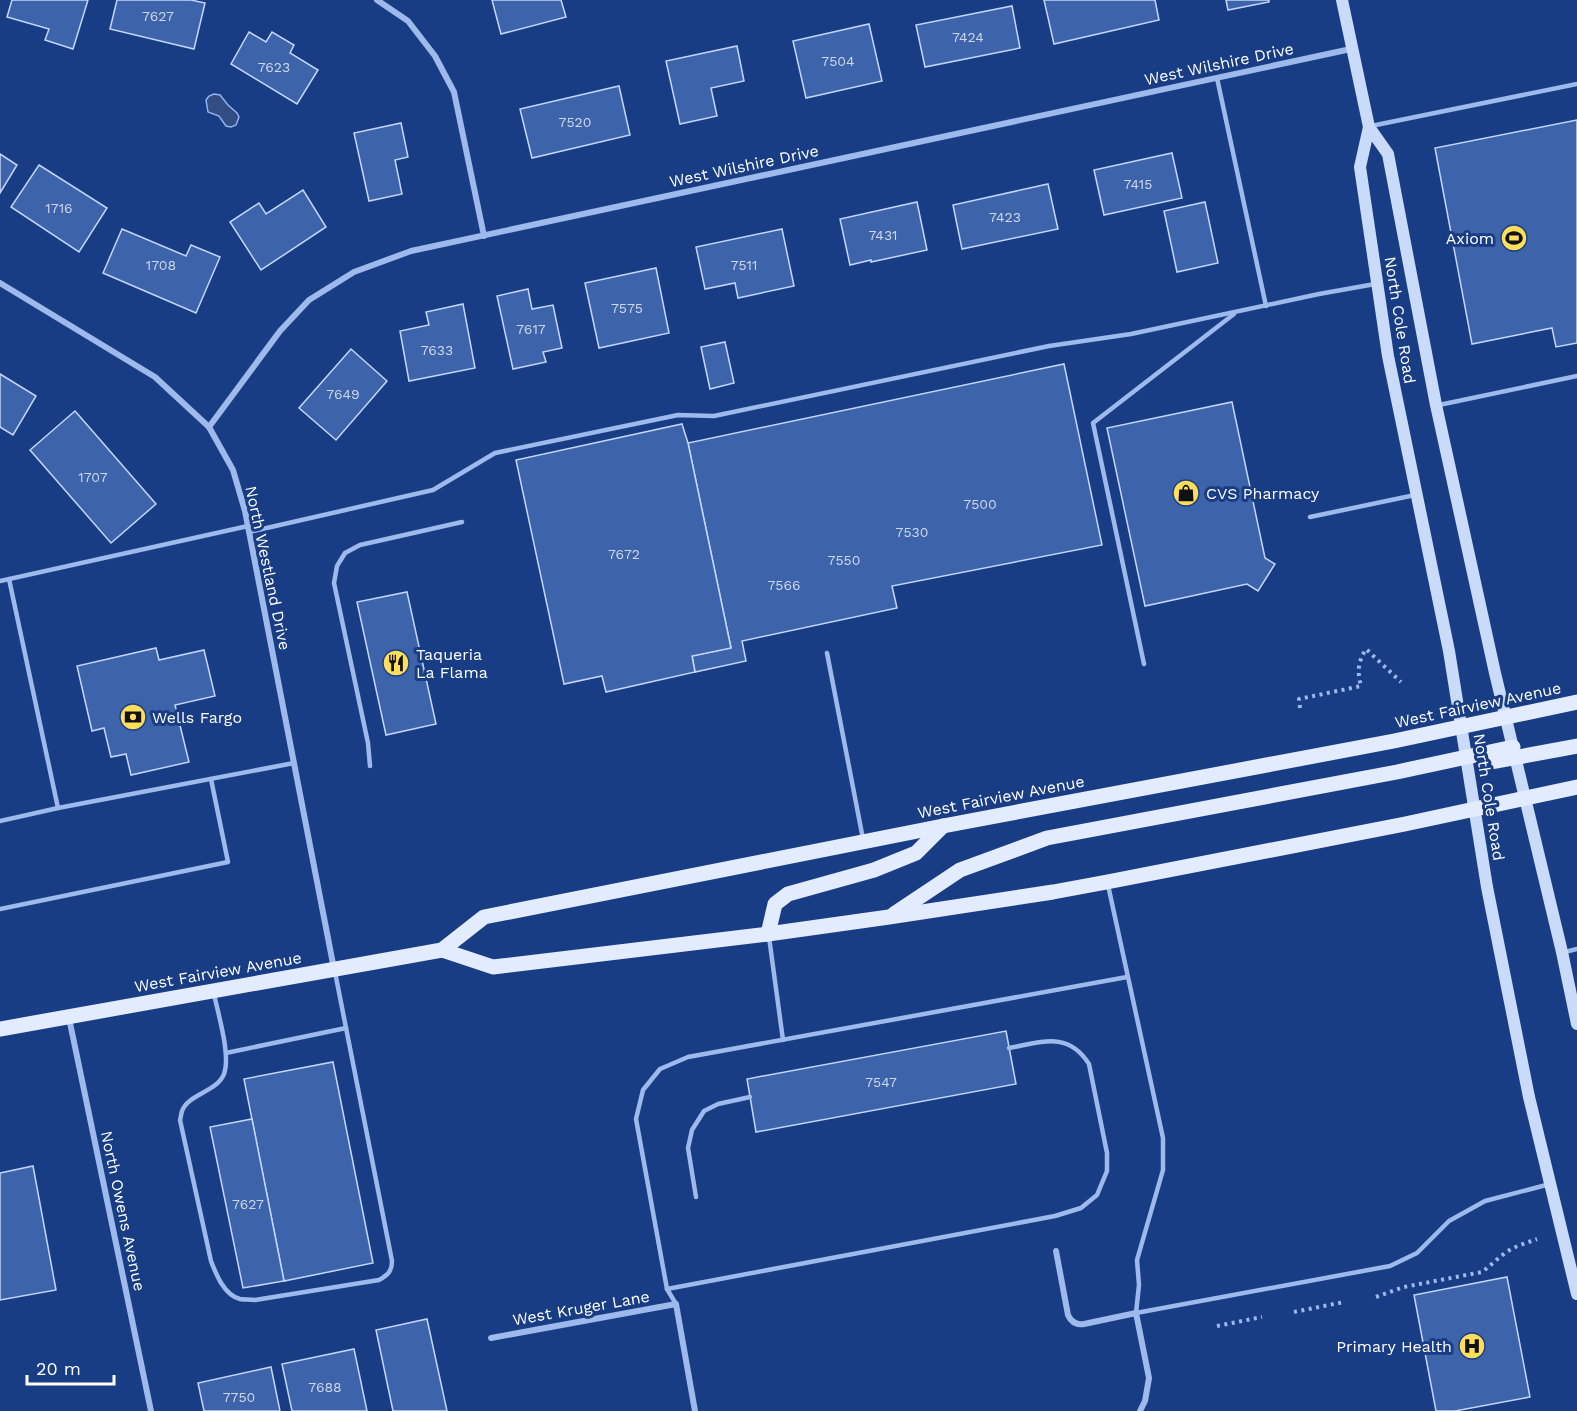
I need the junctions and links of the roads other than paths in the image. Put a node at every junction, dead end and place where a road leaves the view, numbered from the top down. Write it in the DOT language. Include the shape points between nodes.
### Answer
graph roads {
  1 [pos="377,0"];
  2 [pos="1342,0"];
  3 [pos="1351,49"];
  4 [pos="1217,78"];
  5 [pos="1577,84"];
  6 [pos="1369,127"];
  7 [pos="484,236"];
  8 [pos="0,283"];
  9 [pos="1377,284"];
  10 [pos="1266,306"];
  11 [pos="1237,312"];
  12 [pos="1577,376"];
  13 [pos="1436,405"];
  14 [pos="209,427"];
  15 [pos="1417,495"];
  16 [pos="1310,517"];
  17 [pos="462,522"];
  18 [pos="248,529"];
  19 [pos="9,579"];
  20 [pos="0,581"];
  21 [pos="827,653"];
  22 [pos="1144,664"];
  23 [pos="1577,702"];
  24 [pos="1506,717"];
  25 [pos="1461,727"];
  26 [pos="1577,746"];
  27 [pos="1514,752"];
  28 [pos="1467,762"];
  29 [pos="294,763"];
  30 [pos="370,766"];
  31 [pos="211,779"];
  32 [pos="1577,787"];
  33 [pos="1525,798"];
  34 [pos="58,808"];
  35 [pos="1475,808"];
  36 [pos="0,820"];
  37 [pos="943,826"];
  38 [pos="864,842"];
  39 [pos="1107,882"];
  40 [pos="0,909"];
  41 [pos="889,917"];
  42 [pos="768,934"];
  43 [pos="1577,949"];
  44 [pos="442,950"];
  45 [pos="1562,952"];
  46 [pos="334,970"];
  47 [pos="1128,977"];
  48 [pos="213,991"];
  49 [pos="69,1016"];
  50 [pos="1577,1024"];
  51 [pos="346,1028"];
  52 [pos="0,1029"];
  53 [pos="783,1040"];
  54 [pos="1009,1048"];
  55 [pos="226,1053"];
  56 [pos="750,1097"];
  57 [pos="1550,1184"];
  58 [pos="696,1197"];
  59 [pos="1056,1251"];
  60 [pos="667,1289"];
  61 [pos="1577,1294"];
  62 [pos="676,1304"];
  63 [pos="1136,1313"];
  64 [pos="491,1338"];
  65 [pos="151,1411"];
  66 [pos="695,1411"];
  67 [pos="1140,1411"];
  1 -- 7 [label="street" via="408,21 435,56 454,92"];
  2 -- 3 [label="main road, North Cole Road"];
  3 -- 4 [label="street, West Wilshire Drive"];
  3 -- 6 [label="main road, North Cole Road"];
  4 -- 7 [label="street, West Wilshire Drive"];
  4 -- 10 [label="lane"];
  5 -- 6 [label="lane"];
  6 -- 9 [label="main road, North Cole Road" via="1360,167"];
  6 -- 13 [label="main road, North Cole Road" via="1388,154"];
  7 -- 14 [label="street, West Wilshire Drive" via="411,251 354,272 309,300 280,331"];
  8 -- 14 [label="street, North Westland Drive" via="155,377"];
  9 -- 10 [label="lane"];
  9 -- 15 [label="main road, North Cole Road"];
  10 -- 11 [label="lane"];
  11 -- 18 [label="lane" via="1049,346 714,416 678,415 495,453 433,490"];
  11 -- 22 [label="lane" via="1093,423"];
  12 -- 13 [label="lane"];
  13 -- 24 [label="main road, North Cole Road"];
  14 -- 18 [label="street, North Westland Drive" via="233,470"];
  15 -- 16 [label="lane"];
  15 -- 25 [label="main road, North Cole Road"];
  17 -- 30 [label="lane" via="360,544 345,553 337,566 334,583"];
  18 -- 19 [label="lane"];
  18 -- 29 [label="street, North Westland Drive"];
  19 -- 20 [label="lane"];
  19 -- 34 [label="lane"];
  21 -- 38 [label="lane"];
  23 -- 24 [label="main road, West Fairview Avenue"];
  24 -- 25 [label="main road, West Fairview Avenue"];
  24 -- 27 [label="main road, North Cole Road"];
  25 -- 28 [label="main road, North Cole Road"];
  25 -- 37 [label="main road, West Fairview Avenue"];
  26 -- 27 [label="main road"];
  27 -- 28 [label="main road"];
  27 -- 33 [label="main road, North Cole Road"];
  28 -- 35 [label="main road, North Cole Road"];
  28 -- 41 [label="main road" via="1047,838 960,870"];
  29 -- 31 [label="lane"];
  29 -- 46 [label="street, North Westland Drive"];
  31 -- 34 [label="lane"];
  31 -- 40 [label="lane" via="228,862"];
  32 -- 33 [label="main road, West Fairview Avenue"];
  33 -- 35 [label="main road, West Fairview Avenue"];
  33 -- 45 [label="main road, North Cole Road"];
  34 -- 36 [label="lane"];
  35 -- 39 [label="main road, West Fairview Avenue"];
  35 -- 57 [label="main road, North Cole Road" via="1522,1063"];
  37 -- 38 [label="main road, West Fairview Avenue"];
  37 -- 42 [label="main road" via="916,853 874,870 788,894 775,904"];
  38 -- 44 [label="main road, West Fairview Avenue" via="484,917"];
  39 -- 41 [label="main road, West Fairview Avenue"];
  39 -- 47 [label="lane"];
  41 -- 42 [label="main road, West Fairview Avenue"];
  42 -- 44 [label="main road, West Fairview Avenue" via="493,967"];
  42 -- 53 [label="lane"];
  43 -- 45 [label="lane"];
  44 -- 46 [label="main road, West Fairview Avenue"];
  45 -- 50 [label="main road, North Cole Road"];
  46 -- 48 [label="main road, West Fairview Avenue"];
  46 -- 51 [label="lane"];
  47 -- 53 [label="lane"];
  47 -- 63 [label="lane" via="1163,1138 1163,1170 1137,1260"];
  48 -- 49 [label="main road, West Fairview Avenue"];
  48 -- 55 [label="lane"];
  49 -- 52 [label="main road, West Fairview Avenue"];
  49 -- 65 [label="street, North Owens Avenue"];
  51 -- 55 [label="lane"];
  51 -- 55 [label="lane" via="392,1261 392,1269 379,1280 255,1300 237,1298 226,1290 211,1261 180,1120 182,1109 216,1085 224,1074"];
  53 -- 60 [label="lane" via="688,1057 660,1069 643,1090 636,1119"];
  54 -- 60 [label="lane" via="1059,1041 1082,1053 1089,1064 1107,1171 1097,1195 1082,1208"];
  56 -- 58 [label="lane" via="704,1111 692,1130 688,1148"];
  57 -- 61 [label="main road, North Cole Road"];
  57 -- 63 [label="lane" via="1485,1201 1449,1221 1418,1253 1390,1266"];
  59 -- 63 [label="street" via="1068,1315 1074,1323"];
  60 -- 62 [label="lane"];
  62 -- 64 [label="street, West Kruger Lane"];
  62 -- 66 [label="street"];
  63 -- 67 [label="street" via="1149,1378"];
}
